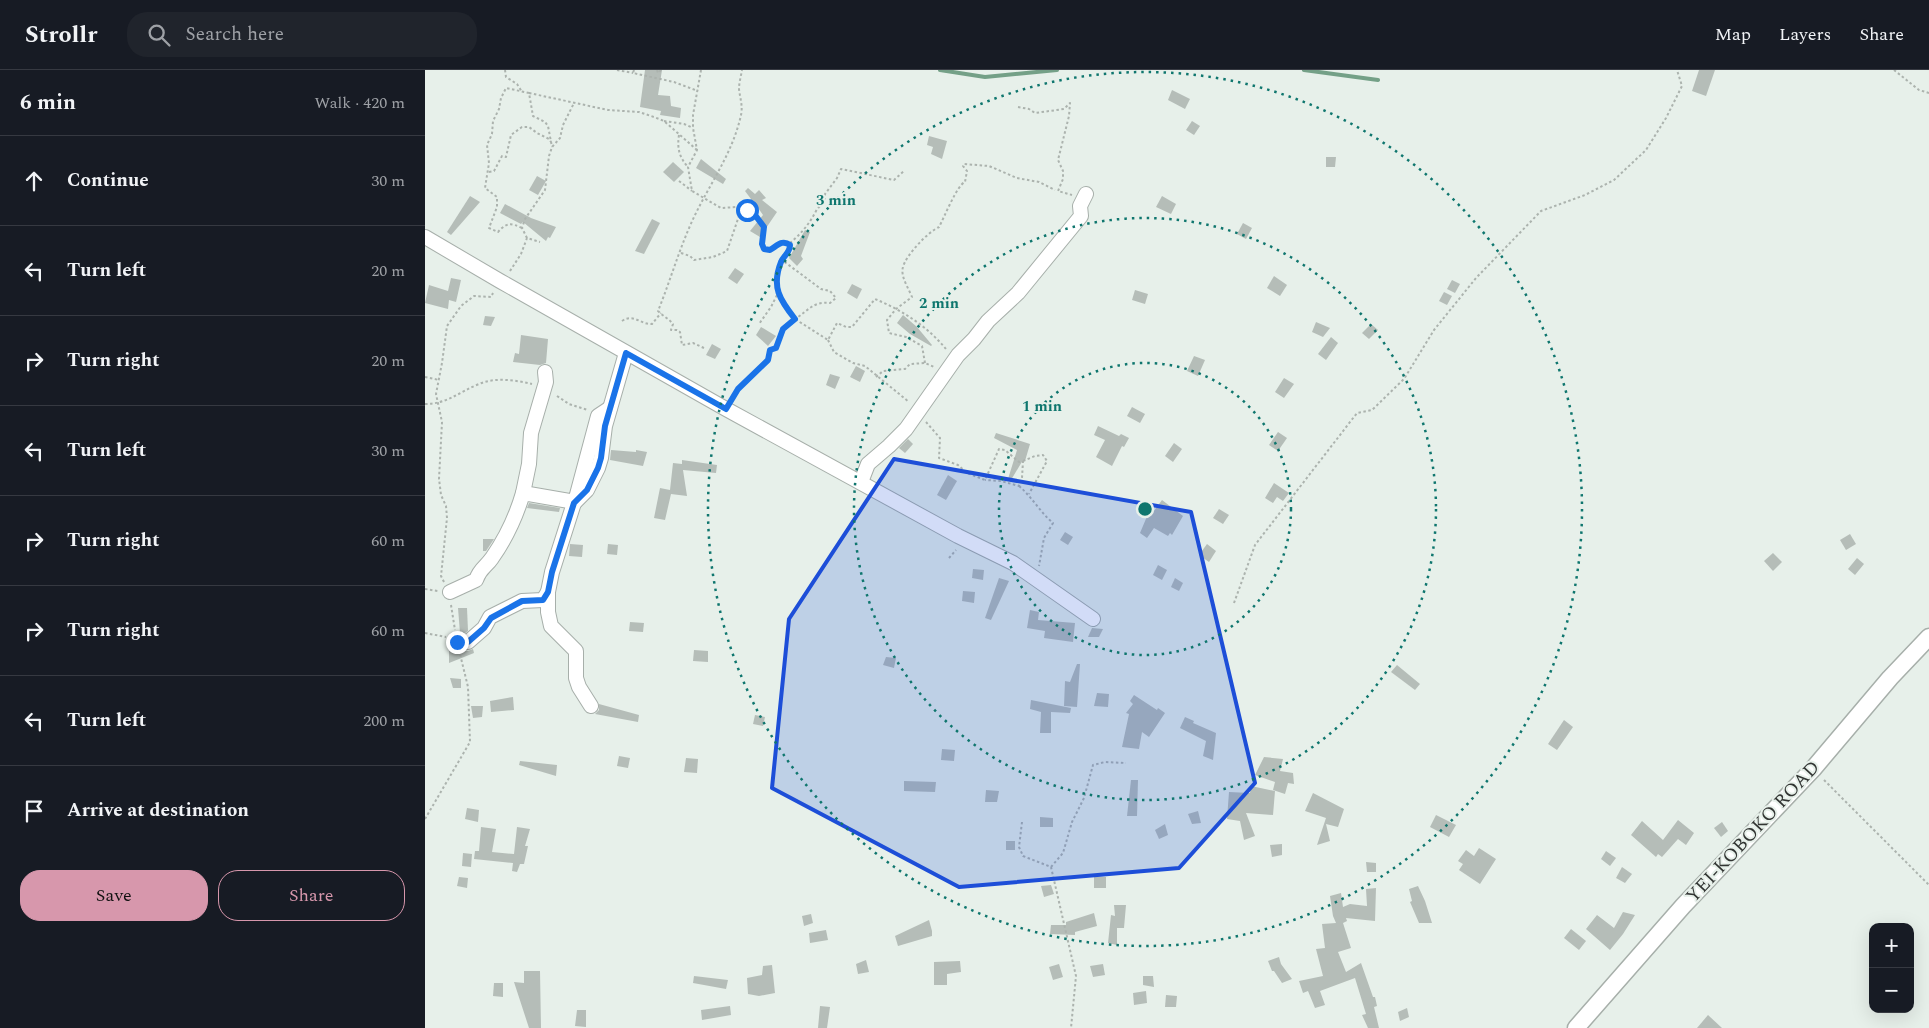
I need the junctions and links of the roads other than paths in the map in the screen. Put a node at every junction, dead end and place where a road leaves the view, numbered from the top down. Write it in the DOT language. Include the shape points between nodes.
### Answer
graph roads {
  1 [pos="1080,195"];
  2 [pos="425,237"];
  3 [pos="626,353"];
  4 [pos="545,372"];
  5 [pos="861,482"];
  6 [pos="523,493"];
  7 [pos="575,502"];
  8 [pos="450,592"];
  9 [pos="548,592"];
  10 [pos="1093,619"];
  11 [pos="1929,637"];
  12 [pos="457,642"];
  13 [pos="591,706"];
  14 [pos="1577,1028"];
  1 -- 5 [label="street" via="1081,216 1019,293 988,321 952,362 895,441 867,464"];
  2 -- 3 [label="street"];
  3 -- 5 [label="street"];
  3 -- 7 [label="street" via="610,408 598,468 587,490"];
  4 -- 6 [label="street" via="546,382 531,433"];
  5 -- 10 [label="street" via="1013,564"];
  6 -- 7 [label="street"];
  6 -- 8 [label="street" via="514,522 491,560 479,571 476,580"];
  7 -- 9 [label="street"];
  9 -- 12 [label="street" via="543,600 522,601 491,618 468,642"];
  9 -- 13 [label="street" via="547,612 551,626 576,651 575,678"];
  11 -- 14 [label="main road, YEI-KOBOKO ROAD" via="1813,770 1683,906"];
}
